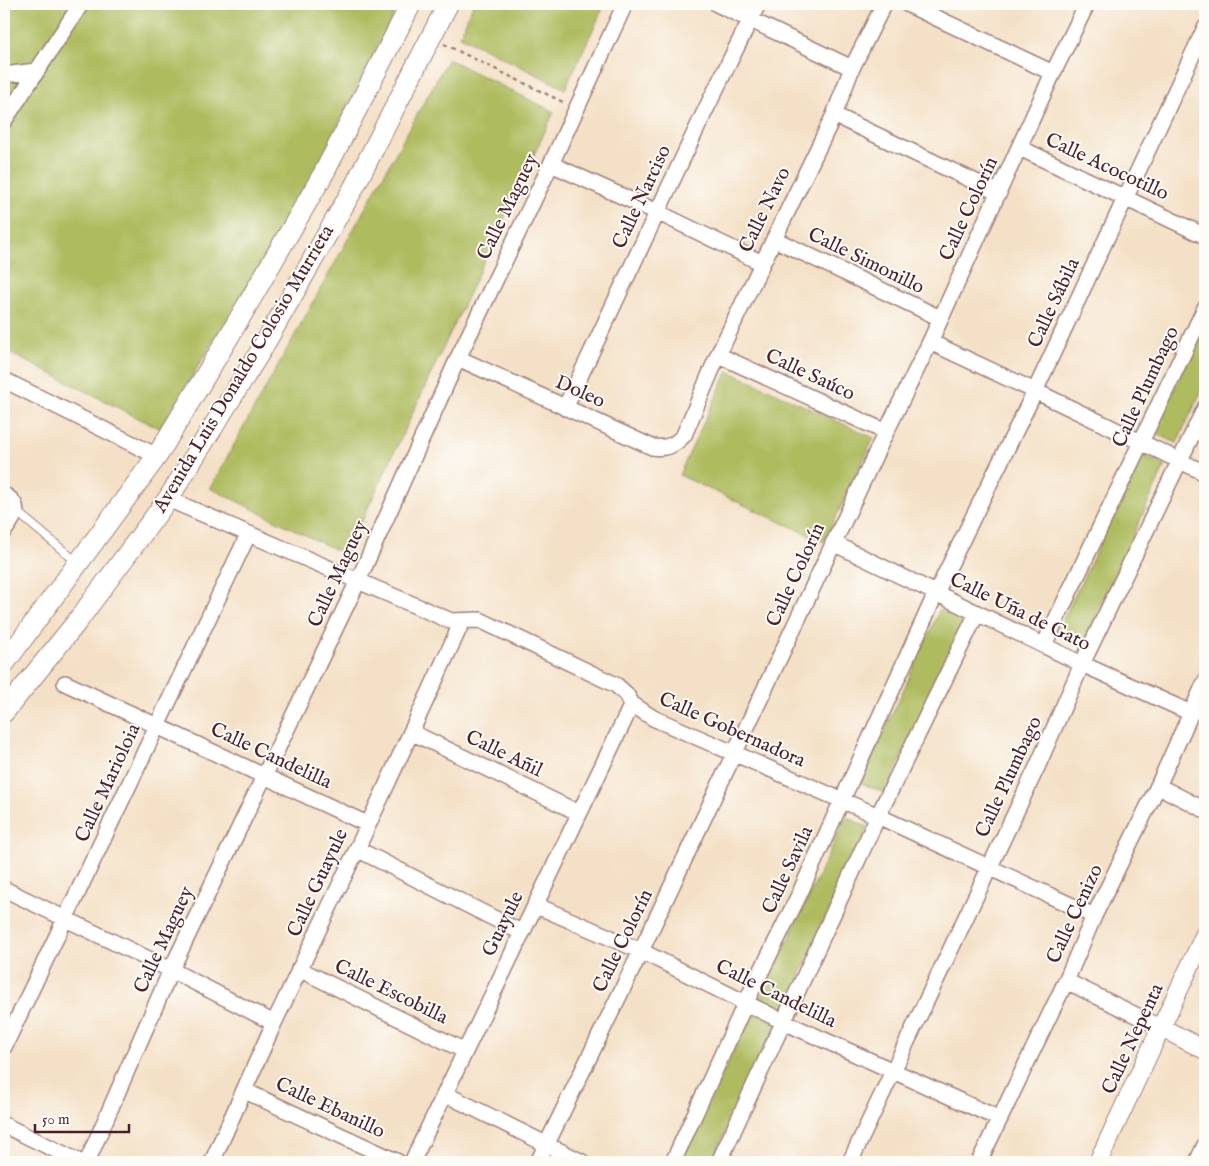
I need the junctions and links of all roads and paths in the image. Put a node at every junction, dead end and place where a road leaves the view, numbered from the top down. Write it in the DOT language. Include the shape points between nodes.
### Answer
graph roads {
  1 [pos="81,4"];
  2 [pos="411,4"];
  3 [pos="448,4"];
  4 [pos="625,4"];
  5 [pos="717,4"];
  6 [pos="758,4"];
  7 [pos="884,4"];
  8 [pos="907,4"];
  9 [pos="1087,4"];
  10 [pos="751,20"];
  11 [pos="1205,28"];
  12 [pos="431,38"];
  13 [pos="852,68"];
  14 [pos="36,71"];
  15 [pos="1053,73"];
  16 [pos="4,75"];
  17 [pos="577,109"];
  18 [pos="834,115"];
  19 [pos="4,121"];
  20 [pos="1020,148"];
  21 [pos="551,164"];
  22 [pos="999,193"];
  23 [pos="1125,197"];
  24 [pos="658,212"];
  25 [pos="1205,236"];
  26 [pos="774,239"];
  27 [pos="762,263"];
  28 [pos="1205,308"];
  29 [pos="940,318"];
  30 [pos="930,342"];
  31 [pos="718,355"];
  32 [pos="458,358"];
  33 [pos="4,380"];
  34 [pos="1036,390"];
  35 [pos="565,408"];
  36 [pos="1205,408"];
  37 [pos="886,432"];
  38 [pos="684,435"];
  39 [pos="1142,443"];
  40 [pos="157,456"];
  41 [pos="1180,462"];
  42 [pos="1205,474"];
  43 [pos="168,500"];
  44 [pos="10,502"];
  45 [pos="4,531"];
  46 [pos="248,535"];
  47 [pos="834,542"];
  48 [pos="78,563"];
  49 [pos="358,581"];
  50 [pos="936,593"];
  51 [pos="977,613"];
  52 [pos="462,622"];
  53 [pos="1044,645"];
  54 [pos="4,664"];
  55 [pos="1082,664"];
  56 [pos="1205,682"];
  57 [pos="65,683"];
  58 [pos="632,704"];
  59 [pos="4,712"];
  60 [pos="1190,713"];
  61 [pos="157,726"];
  62 [pos="411,732"];
  63 [pos="733,754"];
  64 [pos="264,775"];
  65 [pos="1158,786"];
  66 [pos="842,800"];
  67 [pos="1205,810"];
  68 [pos="579,813"];
  69 [pos="878,816"];
  70 [pos="367,824"];
  71 [pos="357,849"];
  72 [pos="989,868"];
  73 [pos="4,889"];
  74 [pos="535,905"];
  75 [pos="1094,916"];
  76 [pos="65,920"];
  77 [pos="522,932"];
  78 [pos="1205,934"];
  79 [pos="641,952"];
  80 [pos="299,969"];
  81 [pos="171,970"];
  82 [pos="1066,981"];
  83 [pos="746,1002"];
  84 [pos="784,1022"];
  85 [pos="274,1023"];
  86 [pos="1162,1028"];
  87 [pos="4,1047"];
  88 [pos="1205,1050"];
  89 [pos="465,1051"];
  90 [pos="892,1072"];
  91 [pos="245,1091"];
  92 [pos="445,1094"];
  93 [pos="1000,1119"];
  94 [pos="4,1125"];
  95 [pos="1205,1145"];
  96 [pos="546,1146"];
  97 [pos="80,1162"];
  98 [pos="87,1162"];
  99 [pos="212,1162"];
  100 [pos="398,1162"];
  101 [pos="412,1162"];
  102 [pos="538,1162"];
  103 [pos="582,1162"];
  104 [pos="673,1162"];
  105 [pos="719,1162"];
  106 [pos="850,1162"];
  107 [pos="979,1162"];
  108 [pos="1098,1162"];
  109 [pos="1197,1162"];
  1 -- 14 [label="street"];
  2 -- 40 [label="main road, Avenida Luis Donaldo Colosio Murrieta" via="325,171"];
  3 -- 12 [label="main road, Avenida Luis Donaldo Colosio Murrieta"];
  4 -- 17 [label="street, Calle Maguey"];
  5 -- 10 [label="street"];
  6 -- 10 [label="street, Calle Narciso"];
  7 -- 13 [label="street, Calle Navo"];
  8 -- 15 [label="street"];
  9 -- 15 [label="street, Calle Colorín"];
  10 -- 13 [label="street"];
  10 -- 24 [label="street, Calle Narciso"];
  11 -- 23 [label="street, Calle Sábila"];
  12 -- 17 [label="path"];
  12 -- 43 [label="main road, Avenida Luis Donaldo Colosio Murrieta" via="353,189 260,352"];
  13 -- 18 [label="street, Calle Navo"];
  14 -- 16 [label="street"];
  14 -- 19 [label="street"];
  15 -- 20 [label="street, Calle Colorín"];
  17 -- 21 [label="street, Calle Maguey"];
  18 -- 22 [label="street"];
  18 -- 26 [label="street, Calle Navo"];
  20 -- 22 [label="street, Calle Colorín"];
  20 -- 23 [label="street, Calle Acocotillo"];
  21 -- 24 [label="street"];
  21 -- 32 [label="street, Calle Maguey"];
  22 -- 29 [label="street, Calle Colorín"];
  23 -- 25 [label="street, Calle Acocotillo"];
  23 -- 34 [label="street, Calle Sábila"];
  24 -- 27 [label="street"];
  24 -- 35 [label="street, Calle Narciso"];
  26 -- 27 [label="street, Calle Navo"];
  26 -- 29 [label="street, Calle Simonillo"];
  27 -- 31 [label="street, Calle Navo"];
  28 -- 39 [label="street, Calle Plumbago"];
  29 -- 30 [label="street, Calle Colorín"];
  30 -- 34 [label="street"];
  30 -- 37 [label="street, Calle Colorín"];
  31 -- 37 [label="street, Calle Saúco"];
  31 -- 38 [label="street, Calle Navo"];
  32 -- 35 [label="street, Doleo"];
  32 -- 49 [label="street, Calle Maguey"];
  33 -- 40 [label="street"];
  34 -- 39 [label="street"];
  34 -- 50 [label="street, Calle Sábila"];
  35 -- 38 [label="street, Doleo" via="652,447 676,444"];
  36 -- 41 [label="street, Calle Plumbago"];
  37 -- 47 [label="street, Calle Colorín"];
  39 -- 41 [label="street"];
  39 -- 53 [label="street, Calle Plumbago"];
  40 -- 48 [label="main road, Avenida Luis Donaldo Colosio Murrieta"];
  41 -- 42 [label="street"];
  41 -- 55 [label="street, Calle Plumbago"];
  43 -- 46 [label="street, Calle Gobernadora"];
  43 -- 59 [label="main road, Avenida Luis Donaldo Colosio Murrieta"];
  44 -- 45 [label="street" via="14,519"];
  44 -- 48 [label="lane"];
  46 -- 49 [label="street, Calle Gobernadora"];
  46 -- 61 [label="street, Calle Marioloia"];
  47 -- 50 [label="street, Calle Uña de Gato"];
  47 -- 63 [label="street, Calle Colorín"];
  48 -- 54 [label="main road, Avenida Luis Donaldo Colosio Murrieta"];
  49 -- 52 [label="street, Calle Gobernadora" via="451,621"];
  49 -- 64 [label="street, Calle Maguey"];
  50 -- 51 [label="street, Calle Uña de Gato"];
  50 -- 66 [label="street, Calle Savila"];
  51 -- 53 [label="street, Calle Uña de Gato"];
  51 -- 69 [label="street"];
  52 -- 58 [label="street, Calle Gobernadora" via="480,620 608,681 626,694"];
  52 -- 62 [label="street, Calle Guayule"];
  53 -- 55 [label="street, Calle Uña de Gato"];
  55 -- 60 [label="street, Calle Uña de Gato"];
  55 -- 72 [label="street, Calle Plumbago"];
  56 -- 60 [label="street, Calle Cenizo"];
  57 -- 61 [label="street, Calle Candelilla"];
  58 -- 63 [label="street, Calle Gobernadora" via="652,718"];
  58 -- 68 [label="street, Guayule"];
  60 -- 65 [label="street, Calle Cenizo"];
  61 -- 64 [label="street, Calle Candelilla"];
  61 -- 76 [label="street, Calle Marioloia"];
  62 -- 68 [label="street, Calle Añil"];
  62 -- 70 [label="street, Calle Guayule"];
  63 -- 66 [label="street, Calle Gobernadora"];
  63 -- 79 [label="street, Calle Colorín"];
  64 -- 70 [label="street, Calle Candelilla"];
  64 -- 81 [label="street, Calle Maguey"];
  65 -- 67 [label="street"];
  65 -- 75 [label="street, Calle Cenizo"];
  66 -- 69 [label="street, Calle Gobernadora"];
  66 -- 83 [label="street, Calle Savila"];
  68 -- 74 [label="street, Guayule"];
  69 -- 72 [label="street, Calle Gobernadora"];
  69 -- 84 [label="street"];
  70 -- 71 [label="street, Calle Guayule"];
  71 -- 77 [label="street"];
  71 -- 80 [label="street, Calle Guayule"];
  72 -- 75 [label="street, Calle Gobernadora"];
  72 -- 90 [label="street, Calle Plumbago"];
  73 -- 76 [label="street"];
  74 -- 77 [label="street, Guayule"];
  74 -- 79 [label="street, Calle Candelilla"];
  75 -- 82 [label="street, Calle Cenizo"];
  76 -- 81 [label="street"];
  76 -- 87 [label="street, Calle Marioloia"];
  77 -- 89 [label="street, Guayule"];
  78 -- 86 [label="street, Calle Nepenta"];
  79 -- 83 [label="street, Calle Candelilla"];
  79 -- 96 [label="street, Calle Colorín"];
  80 -- 85 [label="street, Calle Guayule"];
  80 -- 89 [label="street, Calle Escobilla"];
  81 -- 85 [label="street"];
  81 -- 98 [label="street, Calle Maguey"];
  82 -- 86 [label="street"];
  82 -- 93 [label="street, Calle Cenizo"];
  83 -- 84 [label="street, Calle Candelilla"];
  83 -- 104 [label="street, Calle Savila"];
  84 -- 90 [label="street, Calle Candelilla"];
  84 -- 105 [label="street"];
  85 -- 91 [label="street, Calle Guayule"];
  86 -- 88 [label="street"];
  86 -- 108 [label="street, Calle Nepenta"];
  89 -- 92 [label="street, Guayule"];
  90 -- 93 [label="street, Calle Candelilla"];
  90 -- 106 [label="street, Calle Plumbago"];
  91 -- 99 [label="street, Calle Guayule"];
  91 -- 100 [label="street, Calle Ebanillo"];
  92 -- 96 [label="street"];
  92 -- 101 [label="street, Guayule"];
  93 -- 107 [label="street, Calle Cenizo"];
  94 -- 97 [label="street"];
  95 -- 109 [label="street"];
  96 -- 102 [label="street, Calle Colorín"];
  96 -- 103 [label="street"];
}
